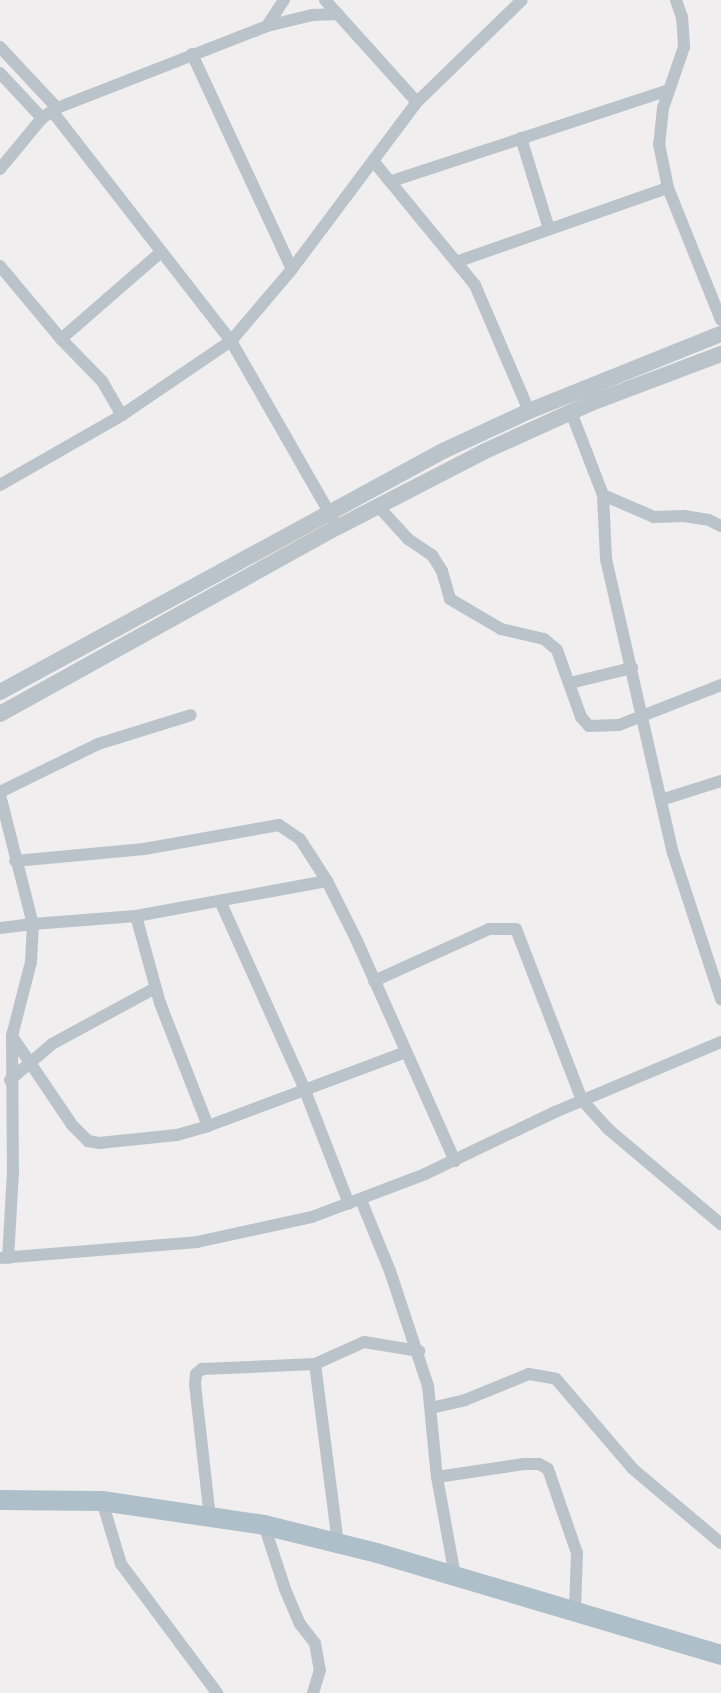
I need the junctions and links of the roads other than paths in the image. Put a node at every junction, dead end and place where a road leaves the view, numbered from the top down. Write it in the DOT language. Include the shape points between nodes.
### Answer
graph roads {
  1 [pos="284,0"];
  2 [pos="325,0"];
  3 [pos="522,0"];
  4 [pos="676,0"];
  5 [pos="338,14"];
  6 [pos="267,26"];
  7 [pos="0,47"];
  8 [pos="192,54"];
  9 [pos="0,73"];
  10 [pos="668,90"];
  11 [pos="417,102"];
  12 [pos="50,112"];
  13 [pos="521,138"];
  14 [pos="374,162"];
  15 [pos="0,169"];
  16 [pos="392,181"];
  17 [pos="668,188"];
  18 [pos="549,229"];
  19 [pos="160,253"];
  20 [pos="459,261"];
  21 [pos="0,266"];
  22 [pos="292,269"];
  23 [pos="721,320"];
  24 [pos="721,334"];
  25 [pos="61,339"];
  26 [pos="231,341"];
  27 [pos="721,354"];
  28 [pos="529,411"];
  29 [pos="572,412"];
  30 [pos="122,415"];
  31 [pos="0,485"];
  32 [pos="603,495"];
  33 [pos="378,506"];
  34 [pos="329,512"];
  35 [pos="721,526"];
  36 [pos="338,527"];
  37 [pos="632,668"];
  38 [pos="570,682"];
  39 [pos="721,685"];
  40 [pos="0,692"];
  41 [pos="0,714"];
  42 [pos="191,715"];
  43 [pos="643,716"];
  44 [pos="721,782"];
  45 [pos="0,793"];
  46 [pos="661,800"];
  47 [pos="15,861"];
  48 [pos="327,881"];
  49 [pos="221,903"];
  50 [pos="136,916"];
  51 [pos="33,924"];
  52 [pos="0,928"];
  53 [pos="374,981"];
  54 [pos="155,988"];
  55 [pos="721,999"];
  56 [pos="12,1036"];
  57 [pos="721,1042"];
  58 [pos="406,1052"];
  59 [pos="30,1062"];
  60 [pos="10,1080"];
  61 [pos="304,1089"];
  62 [pos="582,1100"];
  63 [pos="208,1126"];
  64 [pos="455,1161"];
  65 [pos="355,1202"];
  66 [pos="721,1224"];
  67 [pos="4,1258"];
  68 [pos="418,1351"];
  69 [pos="315,1364"];
  70 [pos="430,1408"];
  71 [pos="437,1477"];
  72 [pos="0,1500"];
  73 [pos="102,1501"];
  74 [pos="210,1518"];
  75 [pos="264,1525"];
  76 [pos="338,1543"];
  77 [pos="721,1543"];
  78 [pos="455,1576"];
  79 [pos="575,1611"];
  80 [pos="721,1655"];
  81 [pos="217,1693"];
  82 [pos="314,1693"];
  1 -- 6 [label="street"];
  2 -- 5 [label="street"];
  3 -- 11 [label="street"];
  4 -- 10 [label="street" via="685,35 681,64"];
  5 -- 6 [label="street" via="312,15"];
  5 -- 11 [label="street"];
  6 -- 8 [label="street"];
  7 -- 12 [label="street"];
  8 -- 12 [label="street"];
  8 -- 22 [label="street"];
  9 -- 12 [label="street"];
  10 -- 13 [label="street"];
  10 -- 17 [label="street" via="659,144"];
  11 -- 14 [label="street"];
  12 -- 15 [label="street"];
  12 -- 19 [label="street"];
  13 -- 16 [label="street"];
  13 -- 18 [label="street"];
  14 -- 16 [label="street"];
  14 -- 22 [label="street"];
  16 -- 20 [label="street"];
  17 -- 18 [label="street"];
  17 -- 23 [label="street"];
  18 -- 20 [label="street"];
  19 -- 25 [label="street"];
  19 -- 26 [label="street"];
  20 -- 28 [label="street" via="488,310"];
  21 -- 25 [label="street"];
  22 -- 26 [label="street"];
  24 -- 28 [label="street"];
  25 -- 30 [label="street" via="102,381"];
  26 -- 30 [label="street"];
  26 -- 34 [label="street"];
  27 -- 29 [label="street"];
  28 -- 34 [label="street" via="443,451"];
  29 -- 32 [label="street"];
  29 -- 33 [label="street"];
  30 -- 31 [label="street"];
  32 -- 35 [label="street" via="654,517 709,519"];
  32 -- 37 [label="street" via="606,560"];
  33 -- 36 [label="street"];
  33 -- 38 [label="street" via="408,539 432,555 442,571 450,599 501,629 544,639 557,650"];
  34 -- 36 [label="street"];
  34 -- 40 [label="street"];
  36 -- 41 [label="street"];
  37 -- 38 [label="street"];
  37 -- 43 [label="street"];
  38 -- 43 [label="street" via="589,726 604,728"];
  39 -- 43 [label="street"];
  42 -- 45 [label="street" via="98,744"];
  43 -- 46 [label="street"];
  44 -- 46 [label="street"];
  45 -- 47 [label="street"];
  46 -- 55 [label="street" via="673,853"];
  47 -- 48 [label="street" via="144,849 279,825 300,838"];
  47 -- 51 [label="street"];
  48 -- 49 [label="street"];
  48 -- 53 [label="street"];
  49 -- 50 [label="street"];
  49 -- 61 [label="street"];
  50 -- 51 [label="street"];
  50 -- 54 [label="street"];
  51 -- 52 [label="street"];
  51 -- 56 [label="street" via="30,962"];
  53 -- 58 [label="street"];
  53 -- 62 [label="street" via="489,929 516,929"];
  54 -- 59 [label="street" via="52,1044"];
  54 -- 63 [label="street"];
  56 -- 59 [label="street"];
  56 -- 60 [label="street"];
  57 -- 62 [label="street"];
  58 -- 61 [label="street"];
  58 -- 64 [label="street"];
  59 -- 60 [label="street"];
  59 -- 63 [label="street" via="72,1125 88,1141 161,1137"];
  60 -- 67 [label="street" via="13,1172"];
  61 -- 63 [label="street"];
  61 -- 65 [label="street"];
  62 -- 64 [label="street"];
  62 -- 66 [label="street" via="608,1129"];
  64 -- 65 [label="street"];
  65 -- 67 [label="street" via="258,1231 197,1242"];
  65 -- 68 [label="street"];
  68 -- 69 [label="street" via="364,1342"];
  68 -- 70 [label="street"];
  69 -- 74 [label="street" via="202,1369 196,1374"];
  69 -- 76 [label="street"];
  70 -- 71 [label="street"];
  70 -- 77 [label="street" via="476,1396 529,1374 556,1378 633,1469"];
  71 -- 78 [label="street"];
  71 -- 79 [label="street" via="524,1464 539,1464 548,1469 577,1552"];
  72 -- 73 [label="main road"];
  73 -- 74 [label="main road"];
  73 -- 81 [label="street" via="121,1564"];
  74 -- 75 [label="main road"];
  75 -- 76 [label="main road"];
  75 -- 82 [label="street" via="300,1624 315,1643 320,1670"];
  76 -- 78 [label="main road"];
  78 -- 79 [label="main road"];
  79 -- 80 [label="main road"];
}
